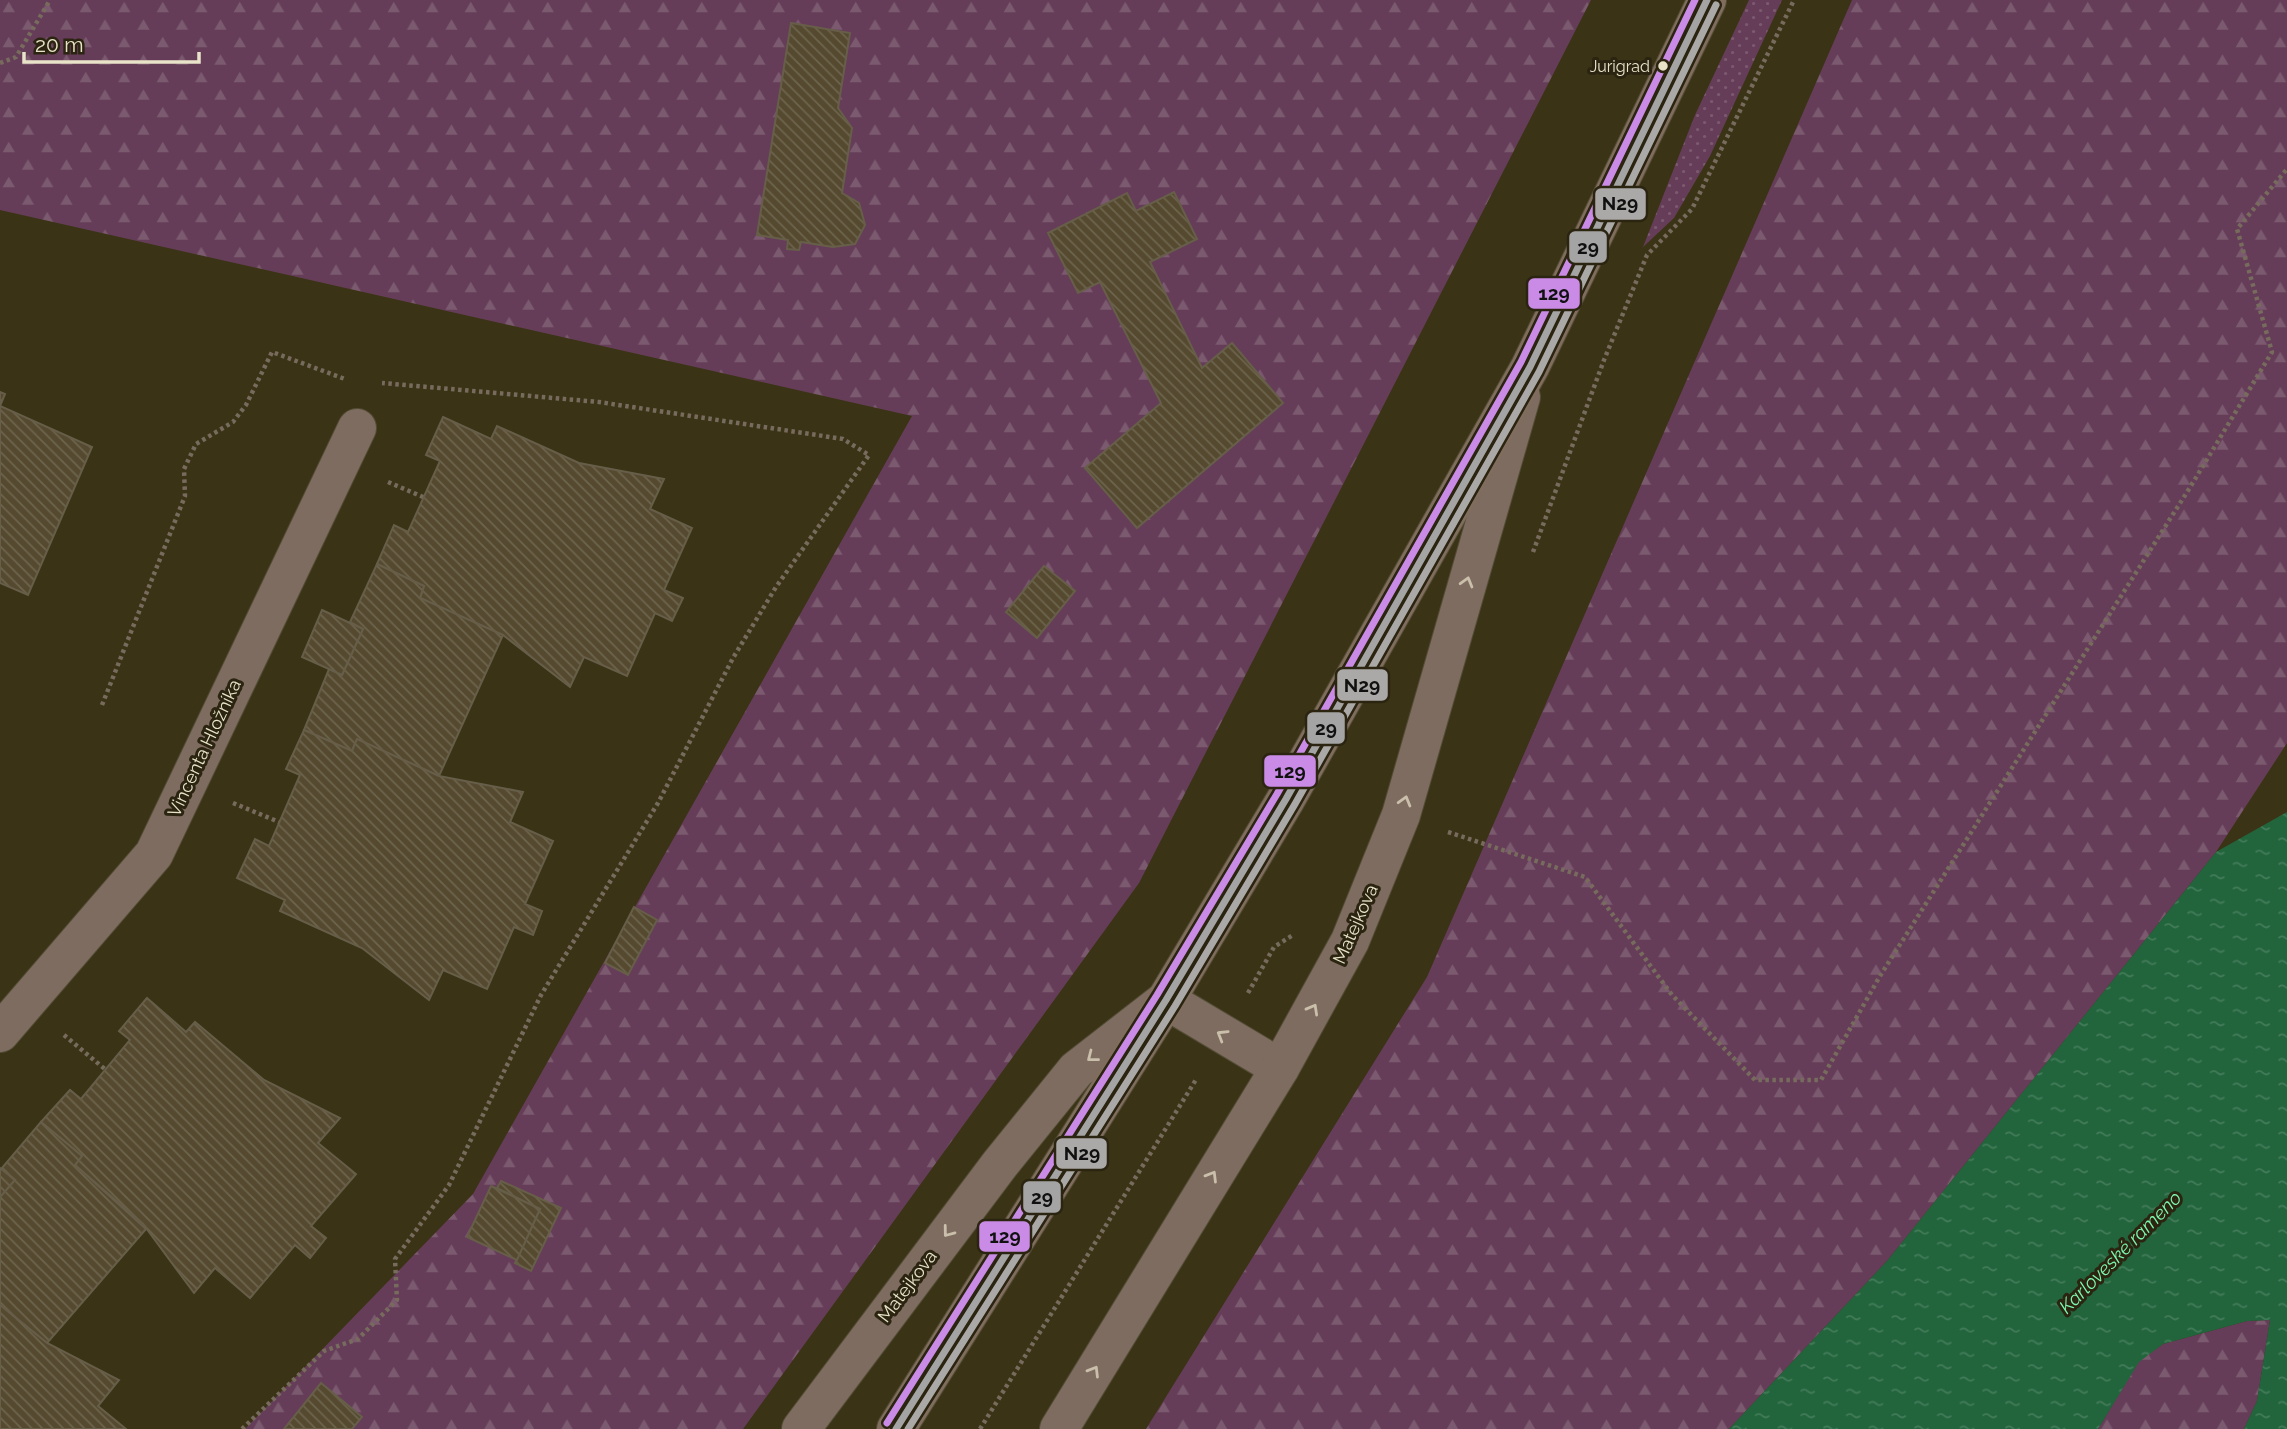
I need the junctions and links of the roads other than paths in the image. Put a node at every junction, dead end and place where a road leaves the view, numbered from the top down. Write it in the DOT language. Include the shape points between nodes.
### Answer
graph roads {
  1 [pos="1707,0"];
  2 [pos="1530,367"];
  3 [pos="357,428"];
  4 [pos="1166,1000"];
  5 [pos="0,1033"];
  6 [pos="1280,1068"];
  7 [pos="801,1429"];
  8 [pos="896,1429"];
  9 [pos="1059,1429"];
  1 -- 2 [label="street"];
  2 -- 4 [label="street" via="1286,799"];
  6 -- 2 [label="street, Matejkova, one-way" via="1350,941 1401,815"];
  3 -- 5 [label="street, Vincenta Hložníka" via="154,854"];
  6 -- 4 [label="street, one-way"];
  4 -- 7 [label="street, Matejkova, one-way" via="1076,1070"];
  4 -- 8 [label="street"];
  9 -- 6 [label="street, Matejkova, one-way"];
}
